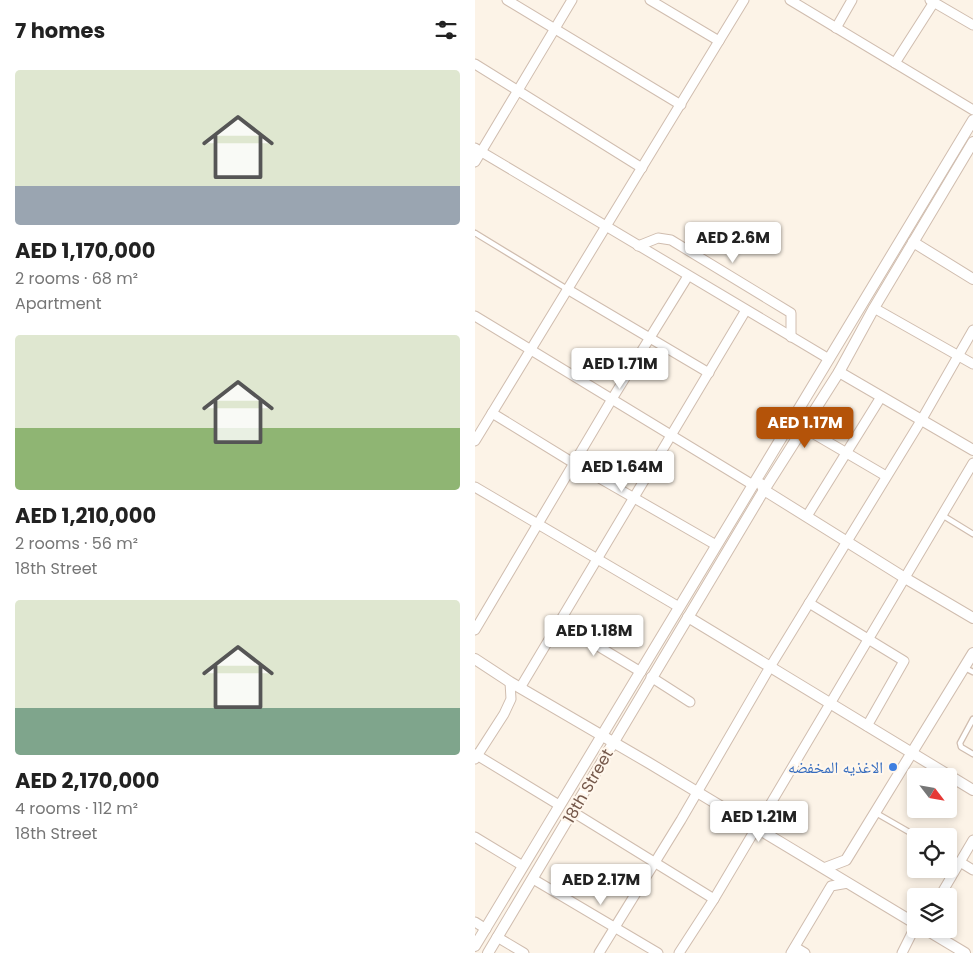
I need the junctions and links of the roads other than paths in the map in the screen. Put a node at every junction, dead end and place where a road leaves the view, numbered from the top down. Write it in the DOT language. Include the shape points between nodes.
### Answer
graph roads {
  1 [pos="507,0"];
  2 [pos="573,0"];
  3 [pos="650,0"];
  4 [pos="744,0"];
  5 [pos="790,0"];
  6 [pos="853,0"];
  7 [pos="931,1"];
  8 [pos="973,25"];
  9 [pos="836,28"];
  10 [pos="555,29"];
  11 [pos="719,41"];
  12 [pos="894,62"];
  13 [pos="475,64"];
  14 [pos="518,90"];
  15 [pos="681,105"];
  16 [pos="973,110"];
  17 [pos="973,120"];
  18 [pos="973,142"];
  19 [pos="478,150"];
  20 [pos="475,162"];
  21 [pos="641,168"];
  22 [pos="606,227"];
  23 [pos="475,233"];
  24 [pos="913,242"];
  25 [pos="638,246"];
  26 [pos="688,276"];
  27 [pos="973,279"];
  28 [pos="567,289"];
  29 [pos="874,308"];
  30 [pos="746,310"];
  31 [pos="475,316"];
  32 [pos="973,330"];
  33 [pos="791,337"];
  34 [pos="649,338"];
  35 [pos="530,350"];
  36 [pos="958,355"];
  37 [pos="829,359"];
  38 [pos="973,364"];
  39 [pos="839,372"];
  40 [pos="709,373"];
  41 [pos="881,397"];
  42 [pos="612,399"];
  43 [pos="492,413"];
  44 [pos="921,419"];
  45 [pos="804,428"];
  46 [pos="671,436"];
  47 [pos="475,441"];
  48 [pos="973,450"];
  49 [pos="846,454"];
  50 [pos="767,461"];
  51 [pos="973,463"];
  52 [pos="575,464"];
  53 [pos="885,476"];
  54 [pos="753,485"];
  55 [pos="475,487"];
  56 [pos="764,490"];
  57 [pos="633,498"];
  58 [pos="942,515"];
  59 [pos="807,516"];
  60 [pos="537,524"];
  61 [pos="973,534"];
  62 [pos="846,540"];
  63 [pos="716,545"];
  64 [pos="596,560"];
  65 [pos="905,578"];
  66 [pos="809,603"];
  67 [pos="679,607"];
  68 [pos="688,617"];
  69 [pos="973,618"];
  70 [pos="558,622"];
  71 [pos="475,630"];
  72 [pos="868,638"];
  73 [pos="973,653"];
  74 [pos="475,659"];
  75 [pos="769,667"];
  76 [pos="969,670"];
  77 [pos="641,672"];
  78 [pos="651,677"];
  79 [pos="510,682"];
  80 [pos="520,688"];
  81 [pos="690,702"];
  82 [pos="830,703"];
  83 [pos="973,719"];
  84 [pos="867,726"];
  85 [pos="601,735"];
  86 [pos="613,742"];
  87 [pos="911,752"];
  88 [pos="973,754"];
  89 [pos="476,756"];
  90 [pos="973,790"];
  91 [pos="697,791"];
  92 [pos="559,805"];
  93 [pos="573,812"];
  94 [pos="875,812"];
  95 [pos="755,826"];
  96 [pos="907,831"];
  97 [pos="475,836"];
  98 [pos="973,840"];
  99 [pos="959,862"];
  100 [pos="654,864"];
  101 [pos="523,866"];
  102 [pos="825,868"];
  103 [pos="973,870"];
  104 [pos="533,879"];
  105 [pos="848,883"];
  106 [pos="944,888"];
  107 [pos="714,899"];
  108 [pos="907,919"];
  109 [pos="475,922"];
  110 [pos="615,927"];
  111 [pos="486,929"];
  112 [pos="497,937"];
  113 [pos="910,938"];
  114 [pos="940,938"];
  115 [pos="475,946"];
  116 [pos="793,950"];
  117 [pos="488,953"];
  118 [pos="524,953"];
  119 [pos="599,953"];
  120 [pos="658,953"];
  121 [pos="679,953"];
  122 [pos="805,953"];
  123 [pos="902,953"];
  124 [pos="965,953"];
  1 -- 10 [label="street"];
  2 -- 10 [label="street"];
  3 -- 11 [label="street"];
  4 -- 11 [label="street"];
  5 -- 9 [label="street"];
  6 -- 9 [label="street"];
  7 -- 8 [label="street"];
  7 -- 12 [label="street"];
  9 -- 12 [label="street"];
  10 -- 14 [label="street"];
  10 -- 15 [label="street"];
  11 -- 15 [label="street"];
  12 -- 16 [label="street"];
  13 -- 14 [label="street"];
  14 -- 19 [label="street"];
  14 -- 21 [label="street"];
  15 -- 21 [label="street"];
  17 -- 37 [label="street"];
  18 -- 24 [label="street"];
  19 -- 20 [label="street"];
  19 -- 22 [label="street"];
  21 -- 22 [label="street"];
  22 -- 25 [label="street"];
  22 -- 28 [label="street"];
  23 -- 28 [label="lane"];
  24 -- 27 [label="street"];
  24 -- 29 [label="street"];
  25 -- 26 [label="street"];
  25 -- 33 [label="street" via="658,238 671,240 791,313"];
  26 -- 30 [label="street"];
  26 -- 34 [label="street"];
  28 -- 34 [label="street"];
  28 -- 35 [label="street"];
  29 -- 36 [label="street"];
  29 -- 39 [label="street"];
  30 -- 33 [label="street"];
  30 -- 40 [label="street"];
  31 -- 35 [label="street"];
  32 -- 36 [label="street"];
  33 -- 37 [label="street"];
  34 -- 40 [label="street"];
  34 -- 42 [label="street"];
  35 -- 42 [label="street"];
  35 -- 43 [label="street"];
  36 -- 38 [label="street"];
  36 -- 44 [label="street"];
  37 -- 50 [label="street"];
  39 -- 41 [label="street"];
  39 -- 45 [label="street"];
  40 -- 46 [label="street"];
  41 -- 44 [label="street"];
  41 -- 49 [label="street"];
  42 -- 46 [label="street"];
  42 -- 52 [label="street"];
  43 -- 47 [label="street"];
  43 -- 52 [label="street"];
  44 -- 48 [label="street"];
  44 -- 53 [label="street"];
  45 -- 49 [label="street"];
  45 -- 56 [label="street"];
  46 -- 54 [label="street"];
  46 -- 57 [label="street"];
  49 -- 53 [label="street"];
  49 -- 59 [label="street"];
  50 -- 54 [label="street"];
  50 -- 56 [label="street" via="760,480"];
  51 -- 58 [label="street"];
  52 -- 57 [label="street"];
  52 -- 60 [label="street"];
  53 -- 62 [label="street"];
  54 -- 63 [label="street"];
  55 -- 60 [label="street"];
  56 -- 59 [label="street"];
  56 -- 68 [label="street"];
  57 -- 63 [label="street"];
  57 -- 64 [label="street"];
  58 -- 61 [label="lane"];
  58 -- 65 [label="street"];
  59 -- 62 [label="street"];
  60 -- 64 [label="street"];
  60 -- 71 [label="street"];
  62 -- 65 [label="street"];
  62 -- 66 [label="street"];
  63 -- 67 [label="street"];
  64 -- 67 [label="street"];
  64 -- 70 [label="street"];
  65 -- 69 [label="street"];
  65 -- 72 [label="street"];
  66 -- 72 [label="street"];
  66 -- 75 [label="street"];
  67 -- 77 [label="street"];
  68 -- 75 [label="street"];
  68 -- 78 [label="street"];
  70 -- 77 [label="street"];
  70 -- 80 [label="street"];
  72 -- 82 [label="street"];
  72 -- 84 [label="street" via="905,661"];
  73 -- 76 [label="street"];
  74 -- 79 [label="street"];
  75 -- 82 [label="street"];
  75 -- 91 [label="street"];
  76 -- 87 [label="street"];
  77 -- 85 [label="street"];
  78 -- 81 [label="street"];
  78 -- 86 [label="street"];
  79 -- 80 [label="street"];
  79 -- 89 [label="street" via="511,699"];
  80 -- 85 [label="street"];
  82 -- 84 [label="street"];
  82 -- 95 [label="street"];
  83 -- 88 [label="lane" via="960,743"];
  84 -- 87 [label="street"];
  85 -- 86 [label="street"];
  85 -- 92 [label="street"];
  86 -- 91 [label="street, 18th Street"];
  86 -- 93 [label="street, 18th Street"];
  87 -- 90 [label="street"];
  87 -- 94 [label="street"];
  89 -- 92 [label="street"];
  91 -- 95 [label="street, 18th Street"];
  91 -- 100 [label="street"];
  92 -- 101 [label="street"];
  93 -- 100 [label="street"];
  93 -- 104 [label="street, 18th Street"];
  94 -- 96 [label="lane"];
  94 -- 102 [label="street" via="847,860"];
  95 -- 102 [label="street, 18th Street"];
  95 -- 107 [label="street"];
  97 -- 101 [label="street"];
  98 -- 99 [label="street"];
  99 -- 103 [label="street"];
  99 -- 106 [label="street"];
  100 -- 107 [label="street"];
  100 -- 110 [label="street"];
  101 -- 111 [label="street"];
  102 -- 105 [label="street, 18th Street"];
  104 -- 110 [label="street"];
  104 -- 112 [label="street, 18th Street"];
  105 -- 108 [label="street, 18th Street"];
  105 -- 116 [label="street" via="831,886"];
  107 -- 121 [label="street"];
  109 -- 111 [label="street"];
  110 -- 119 [label="street"];
  110 -- 120 [label="street"];
  111 -- 115 [label="street"];
  112 -- 117 [label="street, 18th Street"];
  112 -- 118 [label="street"];
  113 -- 123 [label="street"];
  114 -- 124 [label="street"];
  116 -- 122 [label="street"];
}
